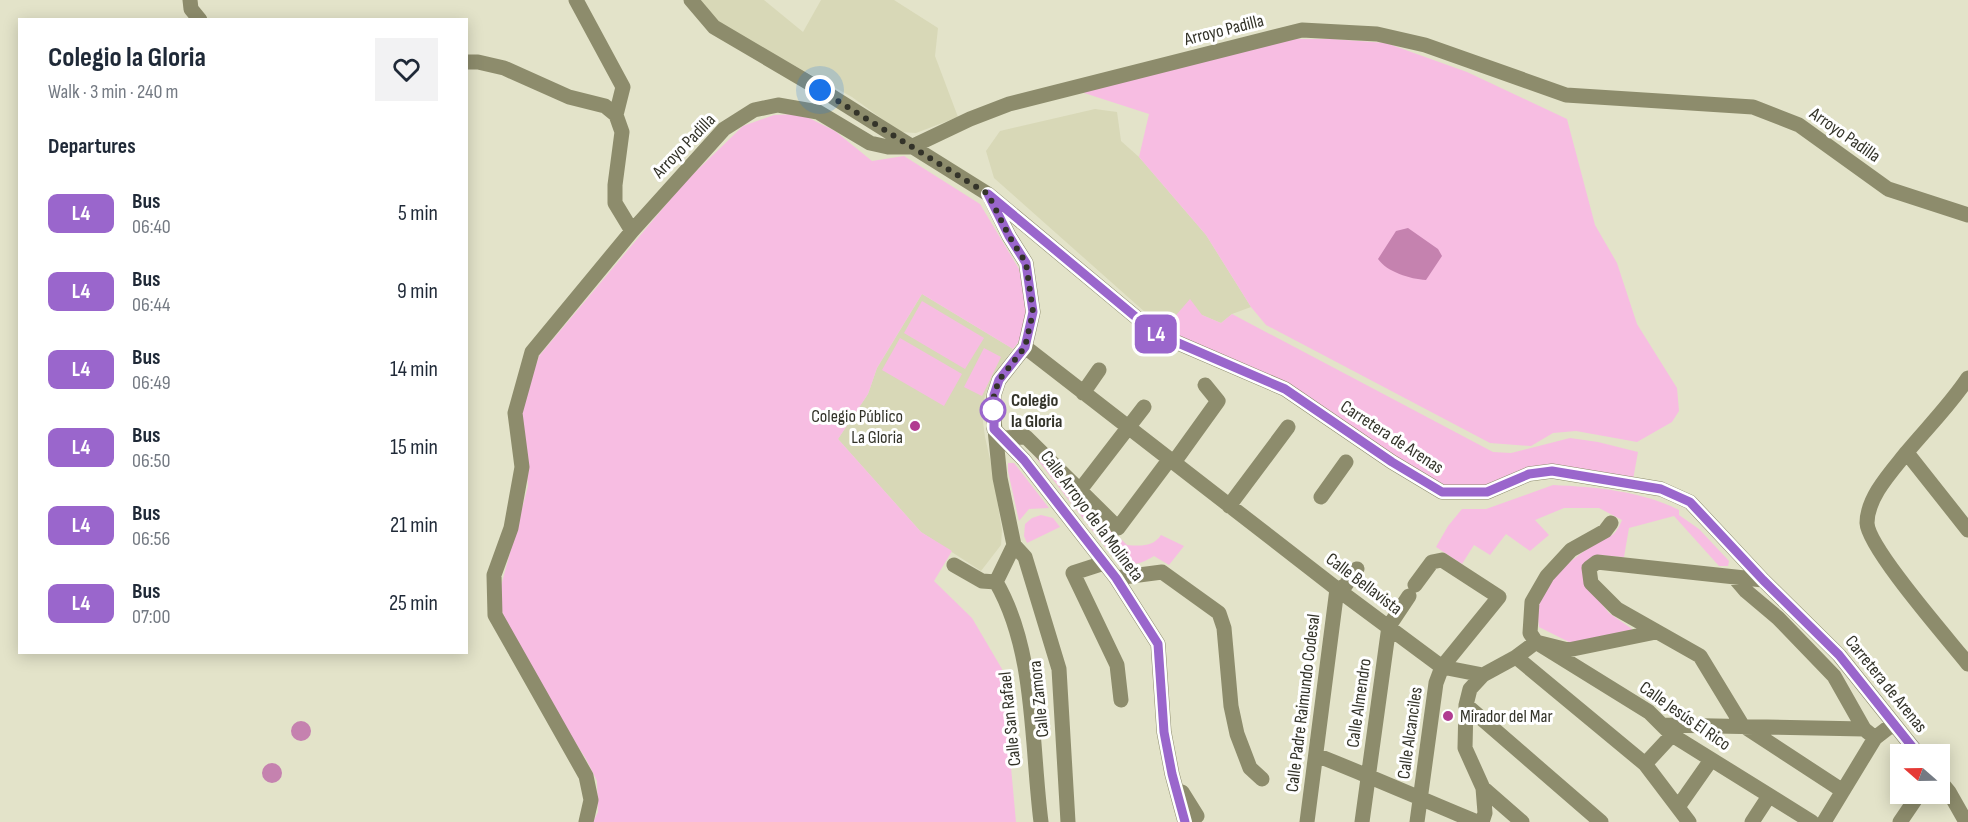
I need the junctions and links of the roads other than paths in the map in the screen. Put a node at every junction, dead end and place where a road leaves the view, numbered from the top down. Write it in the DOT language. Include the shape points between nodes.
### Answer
graph roads {
  1 [pos="190,0"];
  2 [pos="576,0"];
  3 [pos="691,0"];
  4 [pos="198,18"];
  5 [pos="468,62"];
  6 [pos="616,115"];
  7 [pos="911,147"];
  8 [pos="988,194"];
  9 [pos="1968,215"];
  10 [pos="632,231"];
  11 [pos="1025,347"];
  12 [pos="1099,370"];
  13 [pos="1205,385"];
  14 [pos="1966,387"];
  15 [pos="1083,393"];
  16 [pos="1144,407"];
  17 [pos="1288,427"];
  18 [pos="1127,428"];
  19 [pos="998,433"];
  20 [pos="1906,453"];
  21 [pos="1169,460"];
  22 [pos="1346,462"];
  23 [pos="1080,490"];
  24 [pos="1321,497"];
  25 [pos="1229,506"];
  26 [pos="1611,524"];
  27 [pos="1968,530"];
  28 [pos="1014,545"];
  29 [pos="1104,562"];
  30 [pos="954,565"];
  31 [pos="1357,569"];
  32 [pos="1734,577"];
  33 [pos="1116,578"];
  34 [pos="1763,580"];
  35 [pos="996,582"];
  36 [pos="1336,589"];
  37 [pos="1412,590"];
  38 [pos="1389,626"];
  39 [pos="1656,632"];
  40 [pos="1536,642"];
  41 [pos="1516,657"];
  42 [pos="1968,664"];
  43 [pos="1442,667"];
  44 [pos="1483,675"];
  45 [pos="1121,700"];
  46 [pos="1466,705"];
  47 [pos="1893,724"];
  48 [pos="1742,725"];
  49 [pos="1667,730"];
  50 [pos="1870,734"];
  51 [pos="1910,744"];
  52 [pos="1316,755"];
  53 [pos="1711,760"];
  54 [pos="1645,764"];
  55 [pos="1369,775"];
  56 [pos="1262,779"];
  57 [pos="1483,788"];
  58 [pos="1843,791"];
  59 [pos="1769,795"];
  60 [pos="1950,795"];
  61 [pos="1420,799"];
  62 [pos="1912,804"];
  63 [pos="1678,807"];
  64 [pos="1192,820"];
  65 [pos="586,822"];
  66 [pos="1041,822"];
  67 [pos="1068,822"];
  68 [pos="1307,822"];
  69 [pos="1362,822"];
  70 [pos="1417,822"];
  71 [pos="1479,822"];
  72 [pos="1522,822"];
  73 [pos="1601,822"];
  74 [pos="1689,822"];
  75 [pos="1752,822"];
  76 [pos="1812,822"];
  77 [pos="1824,822"];
  78 [pos="1900,822"];
  79 [pos="1966,822"];
  1 -- 4 [label="street"];
  2 -- 6 [label="street" via="623,87"];
  3 -- 7 [label="street, Carretera de Arenas" via="714,27"];
  5 -- 6 [label="street" via="504,68 569,97 605,106"];
  6 -- 10 [label="street" via="622,132 615,203"];
  7 -- 8 [label="street, Carretera de Arenas"];
  7 -- 9 [label="street, Arroyo Padilla" via="1009,104 1302,30 1377,34 1425,45 1566,95 1753,106 1799,125 1888,189"];
  7 -- 10 [label="street, Arroyo Padilla" via="870,143 818,112 778,105 754,110 724,129"];
  8 -- 11 [label="street" via="1026,263 1033,312"];
  8 -- 34 [label="street, Carretera de Arenas" via="1155,333 1285,389 1442,492 1487,492 1529,474 1552,471 1661,489 1690,502"];
  10 -- 65 [label="street, Arroyo Padilla" via="532,352 515,413 522,467 520,483 511,528 494,575 495,615 586,776 591,800"];
  11 -- 15 [label="street, Calle Bellavista"];
  11 -- 19 [label="street, Calle Zamora" via="999,380 994,395"];
  12 -- 15 [label="street"];
  13 -- 21 [label="street" via="1218,401 1177,458"];
  14 -- 20 [label="street"];
  15 -- 18 [label="street, Calle Bellavista"];
  16 -- 18 [label="street"];
  17 -- 25 [label="street"];
  18 -- 21 [label="street, Calle Bellavista"];
  18 -- 23 [label="street"];
  19 -- 23 [label="street" via="1026,437"];
  19 -- 28 [label="street, Calle Zamora" via="1000,478"];
  19 -- 29 [label="street, Calle Arroyo de la Molineta"];
  20 -- 27 [label="street"];
  20 -- 42 [label="street" via="1871,505 1867,525 1887,563"];
  21 -- 23 [label="street" via="1118,528"];
  21 -- 25 [label="street, Calle Bellavista"];
  22 -- 24 [label="street"];
  25 -- 36 [label="street, Calle Bellavista"];
  26 -- 40 [label="street" via="1570,550 1547,576 1532,602 1530,633"];
  28 -- 35 [label="street"];
  28 -- 67 [label="street, Calle Zamora" via="1025,557 1059,669"];
  29 -- 33 [label="street, Calle Arroyo de la Molineta"];
  29 -- 45 [label="street" via="1073,573 1117,665"];
  30 -- 35 [label="street" via="982,581"];
  31 -- 36 [label="street" via="1345,586"];
  32 -- 34 [label="street"];
  32 -- 39 [label="street" via="1597,562 1589,568 1591,583 1617,609"];
  32 -- 50 [label="street" via="1834,676"];
  33 -- 56 [label="street" via="1162,572 1219,613 1237,734 1250,768"];
  33 -- 64 [label="street, Calle Arroyo de la Molineta" via="1158,644 1164,732 1172,774"];
  34 -- 47 [label="street, Carretera de Arenas" via="1839,655"];
  35 -- 66 [label="street, Calle San Rafael" via="1005,598 1028,679"];
  36 -- 38 [label="street, Calle Bellavista"];
  36 -- 52 [label="street, Calle Padre Raimundo Codesal"];
  37 -- 38 [label="street, Calle Almendro"];
  37 -- 43 [label="street, Calle Alcanciles" via="1432,562 1442,560 1499,597"];
  38 -- 43 [label="street, Calle Bellavista"];
  38 -- 55 [label="street, Calle Almendro"];
  39 -- 40 [label="street" via="1568,650"];
  39 -- 48 [label="street" via="1700,656"];
  40 -- 41 [label="street"];
  40 -- 49 [label="street, Calle Jesús El Rico" via="1649,712"];
  41 -- 44 [label="street"];
  41 -- 54 [label="street"];
  43 -- 44 [label="street, Calle Bellavista"];
  43 -- 61 [label="street, Calle Alcanciles" via="1436,683"];
  44 -- 46 [label="street" via="1470,689"];
  46 -- 57 [label="street" via="1465,748"];
  46 -- 73 [label="street"];
  47 -- 50 [label="street"];
  47 -- 51 [label="street, Carretera de Arenas"];
  48 -- 49 [label="street"];
  48 -- 50 [label="street"];
  48 -- 58 [label="street"];
  49 -- 53 [label="street, Calle Jesús El Rico"];
  49 -- 54 [label="street"];
  50 -- 58 [label="street"];
  52 -- 55 [label="street"];
  52 -- 68 [label="street, Calle Padre Raimundo Codesal"];
  53 -- 59 [label="street, Calle Jesús El Rico"];
  53 -- 63 [label="street"];
  54 -- 63 [label="street"];
  55 -- 61 [label="street"];
  55 -- 69 [label="street, Calle Almendro"];
  57 -- 71 [label="street" via="1485,813"];
  57 -- 72 [label="street"];
  58 -- 77 [label="street"];
  59 -- 75 [label="street"];
  59 -- 76 [label="street, Calle Jesús El Rico"];
  60 -- 79 [label="street"];
  61 -- 70 [label="street, Calle Alcanciles"];
  61 -- 71 [label="street"];
  62 -- 78 [label="street"];
  63 -- 74 [label="street"];
}
